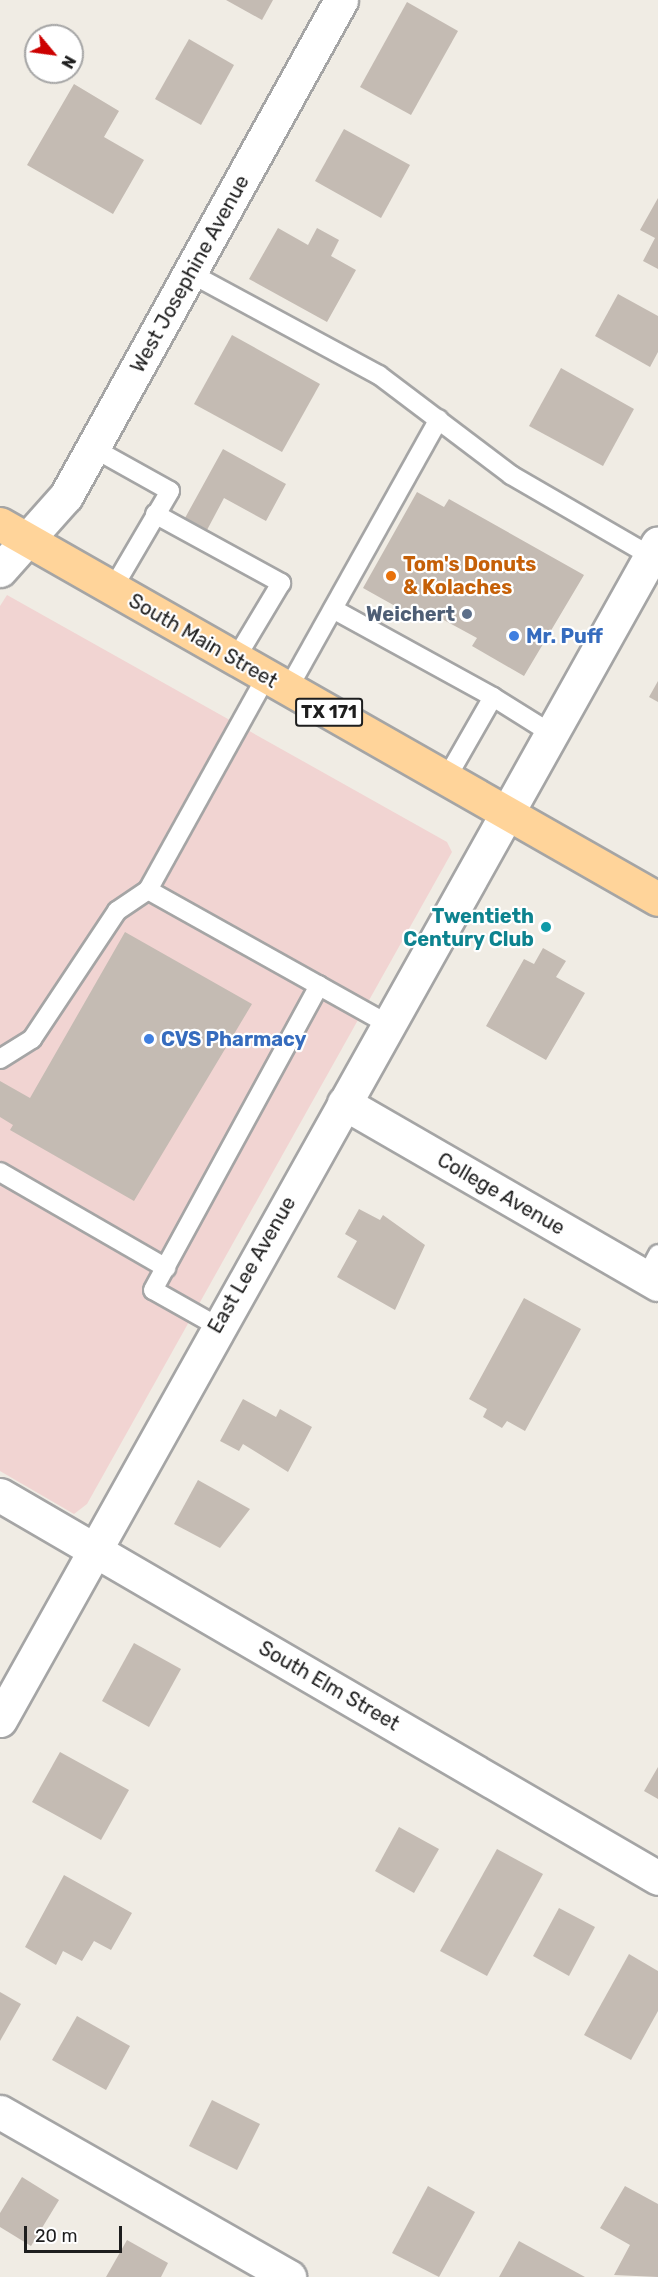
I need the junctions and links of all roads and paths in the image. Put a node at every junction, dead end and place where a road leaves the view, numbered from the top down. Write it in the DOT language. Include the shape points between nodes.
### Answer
graph roads {
  1 [pos="341,0"];
  2 [pos="190,273"];
  3 [pos="439,420"];
  4 [pos="93,448"];
  5 [pos="155,514"];
  6 [pos="14,532"];
  7 [pos="654,549"];
  8 [pos="0,570"];
  9 [pos="112,590"];
  10 [pos="333,609"];
  11 [pos="235,660"];
  12 [pos="277,683"];
  13 [pos="493,697"];
  14 [pos="552,734"];
  15 [pos="446,779"];
  16 [pos="507,813"];
  17 [pos="148,890"];
  18 [pos="658,899"];
  19 [pos="319,986"];
  20 [pos="388,1024"];
  21 [pos="0,1059"];
  22 [pos="344,1103"];
  23 [pos="0,1172"];
  24 [pos="166,1268"];
  25 [pos="654,1272"];
  26 [pos="217,1326"];
  27 [pos="0,1495"];
  28 [pos="94,1548"];
  29 [pos="0,1720"];
  30 [pos="658,1878"];
  31 [pos="0,2112"];
  32 [pos="289,2277"];
  1 -- 2 [label="street, West Josephine Avenue"];
  2 -- 3 [label="lane" via="379,375"];
  2 -- 4 [label="street, West Josephine Avenue"];
  3 -- 7 [label="lane" via="511,475"];
  3 -- 10 [label="lane"];
  4 -- 5 [label="lane" via="170,490"];
  4 -- 6 [label="street, West Josephine Avenue" via="66,495"];
  5 -- 9 [label="lane"];
  5 -- 11 [label="lane" via="281,584"];
  6 -- 8 [label="street, West Josephine Avenue"];
  6 -- 9 [label="main road, South Main Street / TX 171"];
  7 -- 14 [label="street, East Lee Avenue"];
  9 -- 11 [label="main road, South Main Street / TX 171"];
  10 -- 12 [label="lane"];
  10 -- 13 [label="lane"];
  11 -- 12 [label="main road, South Main Street / TX 171"];
  12 -- 15 [label="main road, South Main Street / TX 171"];
  12 -- 17 [label="lane"];
  13 -- 14 [label="lane"];
  13 -- 15 [label="lane"];
  14 -- 16 [label="street, East Lee Avenue"];
  15 -- 16 [label="main road, South Main Street / TX 171"];
  16 -- 18 [label="main road, South Main Street / TX 171"];
  16 -- 20 [label="street, East Lee Avenue"];
  17 -- 19 [label="lane"];
  17 -- 21 [label="lane" via="117,910 32,1039"];
  19 -- 20 [label="lane"];
  19 -- 24 [label="lane"];
  20 -- 22 [label="street, East Lee Avenue"];
  22 -- 25 [label="street, College Avenue"];
  22 -- 26 [label="street, East Lee Avenue"];
  23 -- 24 [label="lane"];
  24 -- 26 [label="lane" via="153,1290"];
  26 -- 28 [label="street, East Lee Avenue"];
  27 -- 28 [label="street, South Elm Street"];
  28 -- 29 [label="street, East Lee Avenue"];
  28 -- 30 [label="street, South Elm Street"];
  31 -- 32 [label="street"];
}
